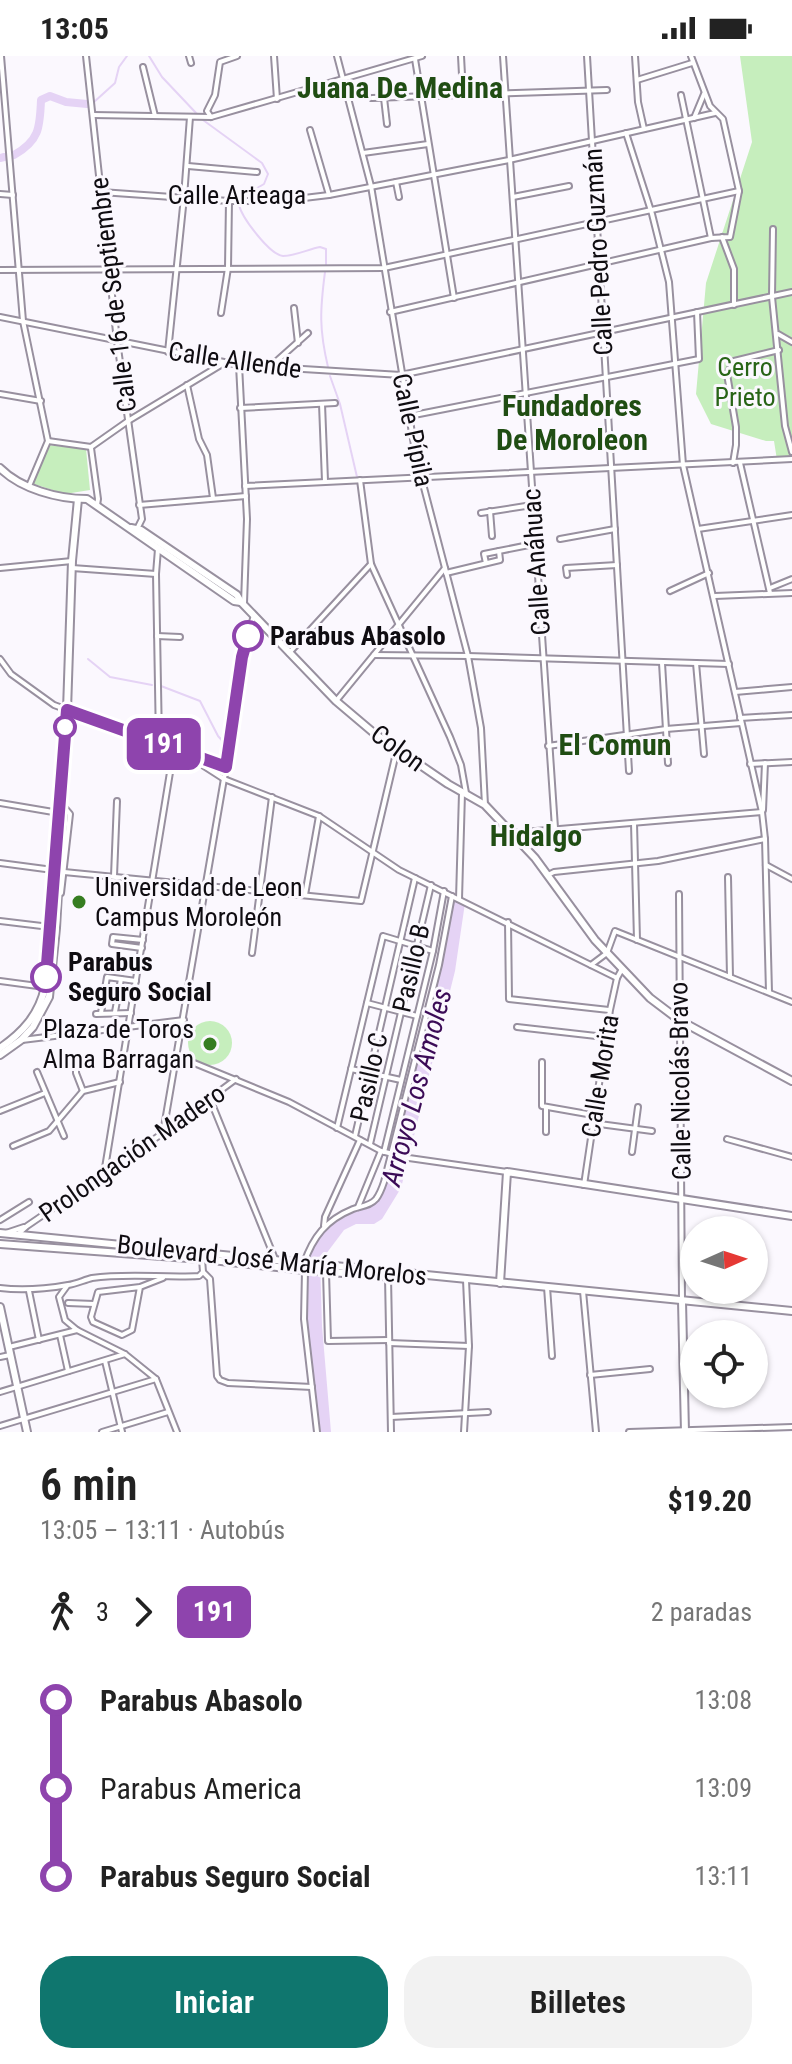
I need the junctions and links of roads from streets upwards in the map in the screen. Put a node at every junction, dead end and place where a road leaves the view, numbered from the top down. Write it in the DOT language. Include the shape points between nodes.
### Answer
graph roads {
  1 [pos="1,56"];
  2 [pos="86,56"];
  3 [pos="189,56"];
  4 [pos="237,56"];
  5 [pos="274,56"];
  6 [pos="337,56"];
  7 [pos="422,56"];
  8 [pos="461,56"];
  9 [pos="503,56"];
  10 [pos="587,56"];
  11 [pos="635,56"];
  12 [pos="691,56"];
  13 [pos="415,57"];
  14 [pos="191,63"];
  15 [pos="692,63"];
  16 [pos="143,67"];
  17 [pos="343,80"];
  18 [pos="636,80"];
  19 [pos="589,90"];
  20 [pos="607,90"];
  21 [pos="505,92"];
  22 [pos="705,92"];
  23 [pos="463,94"];
  24 [pos="681,95"];
  25 [pos="421,96"];
  26 [pos="372,98"];
  27 [pos="384,98"];
  28 [pos="277,99"];
  29 [pos="715,113"];
  30 [pos="93,115"];
  31 [pos="155,116"];
  32 [pos="190,117"];
  33 [pos="209,117"];
  34 [pos="694,118"];
  35 [pos="686,121"];
  36 [pos="387,124"];
  37 [pos="644,129"];
  38 [pos="310,130"];
  39 [pos="626,133"];
  40 [pos="592,140"];
  41 [pos="429,143"];
  42 [pos="363,153"];
  43 [pos="509,160"];
  44 [pos="187,166"];
  45 [pos="257,172"];
  46 [pos="434,174"];
  47 [pos="396,182"];
  48 [pos="371,186"];
  49 [pos="569,186"];
  50 [pos="739,191"];
  51 [pos="101,192"];
  52 [pos="0,194"];
  53 [pos="13,195"];
  54 [pos="329,195"];
  55 [pos="184,197"];
  56 [pos="399,197"];
  57 [pos="512,197"];
  58 [pos="703,198"];
  59 [pos="229,201"];
  60 [pos="649,210"];
  61 [pos="597,220"];
  62 [pos="773,229"];
  63 [pos="722,237"];
  64 [pos="711,238"];
  65 [pos="515,239"];
  66 [pos="662,252"];
  67 [pos="447,254"];
  68 [pos="599,265"];
  69 [pos="177,268"];
  70 [pos="228,268"];
  71 [pos="384,268"];
  72 [pos="110,269"];
  73 [pos="0,270"];
  74 [pos="20,271"];
  75 [pos="517,284"];
  76 [pos="792,292"];
  77 [pos="772,297"];
  78 [pos="454,298"];
  79 [pos="734,305"];
  80 [pos="294,308"];
  81 [pos="390,312"];
  82 [pos="697,312"];
  83 [pos="221,313"];
  84 [pos="673,316"];
  85 [pos="0,317"];
  86 [pos="23,321"];
  87 [pos="603,332"];
  88 [pos="308,333"];
  89 [pos="778,334"];
  90 [pos="117,341"];
  91 [pos="792,342"];
  92 [pos="298,343"];
  93 [pos="521,349"];
  94 [pos="779,350"];
  95 [pos="168,352"];
  96 [pos="225,363"];
  97 [pos="677,363"];
  98 [pos="239,365"];
  99 [pos="270,368"];
  100 [pos="401,375"];
  101 [pos="605,378"];
  102 [pos="187,384"];
  103 [pos="0,394"];
  104 [pos="524,394"];
  105 [pos="41,401"];
  106 [pos="335,403"];
  107 [pos="322,404"];
  108 [pos="240,408"];
  109 [pos="409,416"];
  110 [pos="128,421"];
  111 [pos="48,441"];
  112 [pos="91,447"];
  113 [pos="792,452"];
  114 [pos="792,459"];
  115 [pos="733,463"];
  116 [pos="739,463"];
  117 [pos="683,465"];
  118 [pos="0,468"];
  119 [pos="610,469"];
  120 [pos="530,471"];
  121 [pos="4,477"];
  122 [pos="421,477"];
  123 [pos="360,480"];
  124 [pos="325,482"];
  125 [pos="29,486"];
  126 [pos="245,486"];
  127 [pos="246,496"];
  128 [pos="213,498"];
  129 [pos="78,499"];
  130 [pos="97,505"];
  131 [pos="139,505"];
  132 [pos="532,505"];
  133 [pos="490,511"];
  134 [pos="481,513"];
  135 [pos="792,515"];
  136 [pos="753,521"];
  137 [pos="615,529"];
  138 [pos="698,529"];
  139 [pos="134,530"];
  140 [pos="492,536"];
  141 [pos="560,539"];
  142 [pos="534,544"];
  143 [pos="160,546"];
  144 [pos="499,551"];
  145 [pos="486,563"];
  146 [pos="371,564"];
  147 [pos="72,565"];
  148 [pos="617,565"];
  149 [pos="0,568"];
  150 [pos="446,570"];
  151 [pos="709,573"];
  152 [pos="156,574"];
  153 [pos="567,575"];
  154 [pos="792,579"];
  155 [pos="670,591"];
  156 [pos="770,591"];
  157 [pos="792,593"];
  158 [pos="715,596"];
  159 [pos="242,604"];
  160 [pos="254,615"];
  161 [pos="399,625"];
  162 [pos="157,636"];
  163 [pos="180,637"];
  164 [pos="289,653"];
  165 [pos="374,655"];
  166 [pos="413,656"];
  167 [pos="468,656"];
  168 [pos="542,658"];
  169 [pos="1,662"];
  170 [pos="623,662"];
  171 [pos="662,663"];
  172 [pos="696,663"];
  173 [pos="729,664"];
  174 [pos="792,687"];
  175 [pos="735,692"];
  176 [pos="336,701"];
  177 [pos="67,710"];
  178 [pos="792,715"];
  179 [pos="741,721"];
  180 [pos="701,726"];
  181 [pos="666,729"];
  182 [pos="627,735"];
  183 [pos="159,742"];
  184 [pos="548,746"];
  185 [pos="176,749"];
  186 [pos="397,749"];
  187 [pos="704,754"];
  188 [pos="792,762"];
  189 [pos="668,763"];
  190 [pos="765,763"];
  191 [pos="750,764"];
  192 [pos="226,767"];
  193 [pos="629,771"];
  194 [pos="224,779"];
  195 [pos="464,792"];
  196 [pos="272,797"];
  197 [pos="117,801"];
  198 [pos="0,803"];
  199 [pos="485,805"];
  200 [pos="59,812"];
  201 [pos="762,812"];
  202 [pos="319,816"];
  203 [pos="634,823"];
  204 [pos="555,828"];
  205 [pos="512,833"];
  206 [pos="765,839"];
  207 [pos="373,854"];
  208 [pos="0,863"];
  209 [pos="634,863"];
  210 [pos="766,865"];
  211 [pos="59,871"];
  212 [pos="548,875"];
  213 [pos="114,876"];
  214 [pos="728,877"];
  215 [pos="415,878"];
  216 [pos="153,879"];
  217 [pos="792,879"];
  218 [pos="431,885"];
  219 [pos="207,886"];
  220 [pos="260,890"];
  221 [pos="444,891"];
  222 [pos="679,894"];
  223 [pos="305,895"];
  224 [pos="452,896"];
  225 [pos="459,899"];
  226 [pos="0,921"];
  227 [pos="508,922"];
  228 [pos="53,928"];
  229 [pos="143,940"];
  230 [pos="637,940"];
  231 [pos="401,941"];
  232 [pos="417,946"];
  233 [pos="142,948"];
  234 [pos="433,951"];
  235 [pos="252,953"];
  236 [pos="607,953"];
  237 [pos="679,957"];
  238 [pos="591,965"];
  239 [pos="622,969"];
  240 [pos="730,977"];
  241 [pos="617,978"];
  242 [pos="121,979"];
  243 [pos="0,981"];
  244 [pos="136,981"];
  245 [pos="48,988"];
  246 [pos="769,992"];
  247 [pos="792,1002"];
  248 [pos="367,1003"];
  249 [pos="385,1007"];
  250 [pos="610,1010"];
  251 [pos="401,1011"];
  252 [pos="115,1012"];
  253 [pos="131,1013"];
  254 [pos="417,1016"];
  255 [pos="184,1020"];
  256 [pos="679,1020"];
  257 [pos="129,1026"];
  258 [pos="517,1027"];
  259 [pos="605,1037"];
  260 [pos="21,1040"];
  261 [pos="2,1046"];
  262 [pos="0,1055"];
  263 [pos="177,1056"];
  264 [pos="76,1060"];
  265 [pos="542,1062"];
  266 [pos="351,1069"];
  267 [pos="37,1072"];
  268 [pos="369,1073"];
  269 [pos="386,1077"];
  270 [pos="236,1079"];
  271 [pos="401,1080"];
  272 [pos="792,1081"];
  273 [pos="120,1082"];
  274 [pos="83,1091"];
  275 [pos="45,1093"];
  276 [pos="210,1099"];
  277 [pos="638,1107"];
  278 [pos="546,1108"];
  279 [pos="0,1111"];
  280 [pos="593,1115"];
  281 [pos="592,1123"];
  282 [pos="57,1124"];
  283 [pos="337,1128"];
  284 [pos="635,1129"];
  285 [pos="652,1131"];
  286 [pos="546,1132"];
  287 [pos="163,1133"];
  288 [pos="64,1136"];
  289 [pos="357,1138"];
  290 [pos="727,1139"];
  291 [pos="369,1145"];
  292 [pos="13,1146"];
  293 [pos="383,1152"];
  294 [pos="632,1152"];
  295 [pos="392,1154"];
  296 [pos="792,1157"];
  297 [pos="507,1172"];
  298 [pos="104,1174"];
  299 [pos="584,1185"];
  300 [pos="682,1200"];
  301 [pos="29,1202"];
  302 [pos="358,1207"];
  303 [pos="682,1216"];
  304 [pos="792,1216"];
  305 [pos="0,1220"];
  306 [pos="27,1226"];
  307 [pos="324,1226"];
  308 [pos="2,1233"];
  309 [pos="17,1235"];
  310 [pos="1,1245"];
  311 [pos="202,1259"];
  312 [pos="276,1263"];
  313 [pos="305,1267"];
  314 [pos="324,1269"];
  315 [pos="203,1272"];
  316 [pos="388,1274"];
  317 [pos="164,1278"];
  318 [pos="466,1280"];
  319 [pos="500,1283"];
  320 [pos="69,1285"];
  321 [pos="49,1286"];
  322 [pos="140,1287"];
  323 [pos="547,1287"];
  324 [pos="0,1288"];
  325 [pos="29,1291"];
  326 [pos="583,1291"];
  327 [pos="59,1297"];
  328 [pos="680,1301"];
  329 [pos="68,1303"];
  330 [pos="94,1304"];
  331 [pos="682,1304"];
  332 [pos="715,1304"];
  333 [pos="0,1307"];
  334 [pos="792,1311"];
  335 [pos="77,1330"];
  336 [pos="60,1335"];
  337 [pos="39,1340"];
  338 [pos="389,1342"];
  339 [pos="469,1346"];
  340 [pos="10,1351"];
  341 [pos="125,1354"];
  342 [pos="552,1356"];
  343 [pos="0,1357"];
  344 [pos="105,1361"];
  345 [pos="650,1369"];
  346 [pos="68,1371"];
  347 [pos="590,1375"];
  348 [pos="156,1379"];
  349 [pos="312,1387"];
  350 [pos="18,1388"];
  351 [pos="0,1392"];
  352 [pos="113,1392"];
  353 [pos="168,1412"];
  354 [pos="488,1412"];
  355 [pos="465,1413"];
  356 [pos="391,1417"];
  357 [pos="25,1420"];
  358 [pos="0,1426"];
  359 [pos="792,1427"];
  360 [pos="121,1429"];
  361 [pos="685,1431"];
  362 [pos="27,1432"];
  363 [pos="102,1432"];
  364 [pos="177,1432"];
  365 [pos="317,1432"];
  366 [pos="391,1432"];
  367 [pos="464,1432"];
  368 [pos="596,1432"];
  369 [pos="629,1432"];
  1 -- 53 [label="street"];
  2 -- 30 [label="street, Calle 16 de Septiembre"];
  3 -- 14 [label="street"];
  4 -- 33 [label="street" via="220,62"];
  5 -- 28 [label="street"];
  6 -- 17 [label="street, Calle Pípila"];
  7 -- 13 [label="street"];
  8 -- 23 [label="street"];
  9 -- 21 [label="street, Calle Anáhuac"];
  10 -- 19 [label="street, Calle Pedro Guzmán"];
  11 -- 18 [label="street"];
  12 -- 15 [label="street"];
  13 -- 17 [label="street"];
  13 -- 25 [label="street"];
  15 -- 18 [label="street"];
  15 -- 22 [label="street"];
  16 -- 31 [label="street"];
  17 -- 28 [label="street"];
  17 -- 42 [label="street, Calle Pípila"];
  18 -- 37 [label="street"];
  19 -- 20 [label="street"];
  19 -- 21 [label="street"];
  19 -- 40 [label="street, Calle Pedro Guzmán"];
  21 -- 23 [label="street"];
  21 -- 43 [label="street, Calle Anáhuac"];
  22 -- 29 [label="street"];
  22 -- 34 [label="street"];
  23 -- 25 [label="street"];
  24 -- 35 [label="street"];
  25 -- 27 [label="street"];
  25 -- 41 [label="street"];
  26 -- 27 [label="street"];
  27 -- 36 [label="street"];
  28 -- 33 [label="street"];
  29 -- 34 [label="street, Calle Arteaga"];
  29 -- 50 [label="street" via="723,119"];
  30 -- 31 [label="street"];
  30 -- 51 [label="street, Calle 16 de Septiembre"];
  31 -- 32 [label="street"];
  32 -- 33 [label="street"];
  32 -- 44 [label="street"];
  34 -- 35 [label="street, Calle Arteaga"];
  35 -- 37 [label="street, Calle Arteaga"];
  35 -- 58 [label="street"];
  37 -- 39 [label="street, Calle Arteaga"];
  38 -- 54 [label="street"];
  39 -- 40 [label="street, Calle Arteaga"];
  39 -- 60 [label="street"];
  40 -- 43 [label="street, Calle Arteaga"];
  40 -- 61 [label="street, Calle Pedro Guzmán"];
  41 -- 42 [label="street"];
  41 -- 46 [label="street"];
  42 -- 48 [label="street, Calle Pípila"];
  43 -- 46 [label="street, Calle Arteaga"];
  43 -- 57 [label="street, Calle Anáhuac"];
  44 -- 45 [label="street"];
  44 -- 55 [label="street"];
  46 -- 47 [label="street, Calle Arteaga"];
  46 -- 67 [label="street"];
  47 -- 48 [label="street, Calle Arteaga"];
  47 -- 56 [label="street"];
  48 -- 54 [label="street, Calle Arteaga"];
  48 -- 71 [label="street, Calle Pípila"];
  49 -- 57 [label="street"];
  50 -- 58 [label="street"];
  50 -- 63 [label="street" via="730,237"];
  51 -- 55 [label="street, Calle Arteaga"];
  51 -- 72 [label="street, Calle 16 de Septiembre"];
  52 -- 53 [label="street"];
  53 -- 74 [label="street"];
  54 -- 59 [label="street, Calle Arteaga"];
  55 -- 59 [label="street, Calle Arteaga"];
  55 -- 69 [label="street"];
  57 -- 65 [label="street, Calle Anáhuac"];
  58 -- 60 [label="street"];
  58 -- 64 [label="street"];
  59 -- 70 [label="street"];
  60 -- 61 [label="street"];
  60 -- 66 [label="street"];
  61 -- 65 [label="street"];
  61 -- 68 [label="street, Calle Pedro Guzmán"];
  62 -- 77 [label="street"];
  63 -- 64 [label="street"];
  63 -- 79 [label="street" via="734,269"];
  64 -- 66 [label="street"];
  65 -- 67 [label="street"];
  65 -- 75 [label="street, Calle Anáhuac"];
  66 -- 68 [label="street"];
  66 -- 84 [label="street"];
  67 -- 71 [label="street"];
  67 -- 78 [label="street"];
  68 -- 75 [label="street"];
  68 -- 87 [label="street, Calle Pedro Guzmán"];
  69 -- 70 [label="street"];
  69 -- 72 [label="street"];
  69 -- 95 [label="street"];
  70 -- 71 [label="street"];
  70 -- 83 [label="street"];
  71 -- 81 [label="street, Calle Pípila"];
  72 -- 74 [label="street"];
  72 -- 90 [label="street, Calle 16 de Septiembre"];
  73 -- 74 [label="street"];
  74 -- 86 [label="street"];
  75 -- 78 [label="street"];
  75 -- 93 [label="street, Calle Anáhuac"];
  76 -- 77 [label="street, Calle Allende"];
  77 -- 79 [label="street, Calle Allende"];
  77 -- 89 [label="street"];
  78 -- 81 [label="street"];
  79 -- 82 [label="street, Calle Allende"];
  80 -- 92 [label="street"];
  81 -- 100 [label="street, Calle Pípila"];
  82 -- 84 [label="street, Calle Allende"];
  82 -- 97 [label="street" via="699,359"];
  84 -- 87 [label="street, Calle Allende"];
  84 -- 97 [label="street"];
  85 -- 86 [label="street, Calle Allende"];
  86 -- 90 [label="street, Calle Allende"];
  86 -- 105 [label="street"];
  87 -- 93 [label="street, Calle Allende"];
  87 -- 101 [label="street, Calle Pedro Guzmán"];
  88 -- 92 [label="street"];
  89 -- 91 [label="street"];
  89 -- 94 [label="street"];
  90 -- 95 [label="street, Calle Allende"];
  90 -- 110 [label="street, Calle 16 de Septiembre"];
  92 -- 99 [label="street"];
  93 -- 100 [label="street, Calle Allende"];
  93 -- 104 [label="street, Calle Anáhuac"];
  94 -- 113 [label="street"];
  94 -- 115 [label="street" via="734,361 727,374 736,427"];
  95 -- 96 [label="street, Calle Allende"];
  96 -- 98 [label="street, Calle Allende"];
  96 -- 102 [label="street"];
  97 -- 101 [label="street"];
  97 -- 117 [label="street"];
  98 -- 99 [label="street, Calle Allende"];
  98 -- 108 [label="street"];
  99 -- 100 [label="street, Calle Allende"];
  100 -- 109 [label="street, Calle Pípila"];
  101 -- 104 [label="street"];
  101 -- 119 [label="street, Calle Pedro Guzmán"];
  102 -- 110 [label="street"];
  102 -- 128 [label="street"];
  103 -- 105 [label="street"];
  104 -- 109 [label="street"];
  104 -- 120 [label="street, Calle Anáhuac"];
  105 -- 111 [label="street"];
  106 -- 107 [label="street"];
  107 -- 108 [label="street"];
  107 -- 124 [label="street"];
  108 -- 126 [label="street"];
  109 -- 122 [label="street, Calle Pípila"];
  110 -- 112 [label="street"];
  110 -- 131 [label="street, Calle 16 de Septiembre"];
  111 -- 112 [label="street"];
  111 -- 125 [label="street"];
  112 -- 130 [label="street"];
  114 -- 116 [label="street"];
  115 -- 116 [label="street"];
  115 -- 117 [label="street"];
  116 -- 136 [label="street"];
  117 -- 119 [label="street"];
  117 -- 138 [label="street"];
  118 -- 121 [label="street"];
  119 -- 120 [label="street"];
  119 -- 137 [label="street, Calle Pedro Guzmán"];
  120 -- 122 [label="street"];
  120 -- 132 [label="street, Calle Anáhuac"];
  121 -- 125 [label="street"];
  122 -- 123 [label="street"];
  122 -- 150 [label="street, Calle Pípila"];
  123 -- 124 [label="street"];
  123 -- 146 [label="street"];
  124 -- 126 [label="street"];
  125 -- 129 [label="street"];
  126 -- 127 [label="street"];
  127 -- 128 [label="street"];
  127 -- 159 [label="street"];
  128 -- 131 [label="street"];
  129 -- 130 [label="street"];
  129 -- 147 [label="street"];
  130 -- 139 [label="street"];
  131 -- 139 [label="street, Calle 16 de Septiembre" via="142,519"];
  132 -- 133 [label="street"];
  132 -- 142 [label="street, Calle Anáhuac"];
  133 -- 134 [label="street"];
  133 -- 140 [label="street"];
  135 -- 136 [label="street"];
  136 -- 138 [label="street"];
  136 -- 156 [label="street"];
  137 -- 141 [label="street"];
  137 -- 148 [label="street, Calle Pedro Guzmán"];
  138 -- 151 [label="street"];
  139 -- 143 [label="street, Colon"];
  142 -- 144 [label="street"];
  142 -- 168 [label="street, Calle Anáhuac"];
  143 -- 152 [label="street"];
  143 -- 159 [label="street, Colon"];
  144 -- 145 [label="street" via="500,560"];
  144 -- 145 [label="street" via="484,554"];
  145 -- 150 [label="street"];
  146 -- 161 [label="street"];
  146 -- 164 [label="street"];
  147 -- 149 [label="street"];
  147 -- 152 [label="street"];
  147 -- 177 [label="street"];
  148 -- 153 [label="street" via="566,568"];
  148 -- 170 [label="street, Calle Pedro Guzmán"];
  150 -- 161 [label="street"];
  150 -- 167 [label="street, Calle Pípila"];
  151 -- 155 [label="street"];
  151 -- 158 [label="street"];
  152 -- 162 [label="street"];
  154 -- 156 [label="street"];
  156 -- 157 [label="street"];
  156 -- 158 [label="street"];
  158 -- 173 [label="street"];
  159 -- 160 [label="street, Colon"];
  160 -- 164 [label="street, Colon"];
  160 -- 192 [label="street" via="242,657"];
  161 -- 165 [label="street"];
  161 -- 166 [label="street"];
  162 -- 163 [label="street"];
  162 -- 183 [label="street"];
  164 -- 176 [label="street, Colon"];
  165 -- 166 [label="street"];
  165 -- 176 [label="street"];
  166 -- 167 [label="street"];
  166 -- 195 [label="street" via="461,765"];
  167 -- 168 [label="street"];
  167 -- 199 [label="street, Calle Pípila" via="481,728"];
  168 -- 170 [label="street"];
  168 -- 184 [label="street, Calle Anáhuac"];
  169 -- 177 [label="street" via="30,689"];
  170 -- 171 [label="street"];
  170 -- 182 [label="street, Calle Pedro Guzmán"];
  171 -- 172 [label="street"];
  171 -- 181 [label="street"];
  172 -- 173 [label="street"];
  172 -- 180 [label="street"];
  173 -- 175 [label="street"];
  174 -- 175 [label="street"];
  175 -- 179 [label="street"];
  176 -- 186 [label="street, Colon"];
  177 -- 183 [label="street"];
  177 -- 200 [label="street"];
  178 -- 179 [label="street"];
  179 -- 180 [label="street"];
  179 -- 191 [label="street"];
  180 -- 181 [label="street"];
  180 -- 187 [label="street"];
  181 -- 182 [label="street"];
  181 -- 189 [label="street"];
  182 -- 184 [label="street"];
  182 -- 193 [label="street, Calle Pedro Guzmán"];
  183 -- 185 [label="street"];
  184 -- 204 [label="street, Calle Anáhuac"];
  185 -- 192 [label="street"];
  185 -- 194 [label="street"];
  185 -- 216 [label="street"];
  186 -- 195 [label="street, Colon"];
  186 -- 207 [label="street"];
  188 -- 190 [label="street"];
  190 -- 191 [label="street"];
  190 -- 201 [label="street"];
  191 -- 201 [label="street"];
  192 -- 194 [label="street"];
  194 -- 196 [label="street"];
  194 -- 219 [label="street"];
  195 -- 199 [label="street, Colon"];
  195 -- 225 [label="street"];
  196 -- 202 [label="street"];
  196 -- 220 [label="street"];
  197 -- 213 [label="street"];
  198 -- 200 [label="street"];
  199 -- 205 [label="street, Colon"];
  200 -- 211 [label="street"];
  200 -- 211 [label="street" via="64,807 70,814"];
  201 -- 203 [label="street"];
  201 -- 206 [label="street"];
  202 -- 207 [label="street"];
  202 -- 223 [label="street"];
  203 -- 204 [label="street"];
  203 -- 209 [label="street"];
  204 -- 205 [label="street"];
  205 -- 212 [label="street, Colon"];
  206 -- 209 [label="street"];
  206 -- 210 [label="street"];
  207 -- 215 [label="street"];
  207 -- 223 [label="street" via="361,901"];
  208 -- 211 [label="street"];
  209 -- 212 [label="street"];
  209 -- 230 [label="street"];
  210 -- 217 [label="street"];
  210 -- 246 [label="street"];
  211 -- 213 [label="street"];
  211 -- 228 [label="street"];
  211 -- 228 [label="street"];
  212 -- 236 [label="street, Colon"];
  213 -- 216 [label="street"];
  214 -- 240 [label="street"];
  215 -- 218 [label="street"];
  215 -- 231 [label="street, Pasillo C"];
  216 -- 219 [label="street"];
  216 -- 229 [label="street"];
  218 -- 221 [label="street"];
  218 -- 232 [label="street, Pasillo B"];
  219 -- 220 [label="street"];
  219 -- 255 [label="street"];
  220 -- 223 [label="street"];
  220 -- 235 [label="street"];
  221 -- 224 [label="street"];
  221 -- 234 [label="street"];
  222 -- 237 [label="street, Calle Nicolás Bravo"];
  224 -- 225 [label="street"];
  224 -- 295 [label="street"];
  225 -- 227 [label="street"];
  226 -- 228 [label="street"];
  227 -- 238 [label="street"];
  227 -- 250 [label="street" via="509,999"];
  228 -- 245 [label="street"];
  229 -- 233 [label="street"];
  229 -- 233 [label="street" via="113,937 112,944"];
  230 -- 236 [label="street" via="614,931"];
  230 -- 237 [label="street"];
  231 -- 232 [label="street"];
  231 -- 248 [label="street" via="383,936"];
  231 -- 249 [label="street, Pasillo C"];
  232 -- 234 [label="street"];
  232 -- 251 [label="street, Pasillo B"];
  233 -- 244 [label="street"];
  234 -- 254 [label="street"];
  236 -- 238 [label="street"];
  236 -- 239 [label="street, Colon"];
  237 -- 240 [label="street"];
  237 -- 256 [label="street, Calle Nicolás Bravo"];
  238 -- 241 [label="street"];
  239 -- 241 [label="street, Calle Morita"];
  239 -- 256 [label="street, Colon"];
  240 -- 246 [label="street"];
  241 -- 250 [label="street, Calle Morita"];
  242 -- 244 [label="street"];
  242 -- 252 [label="street"];
  242 -- 252 [label="street" via="107,977 98,1014"];
  243 -- 245 [label="street"];
  244 -- 253 [label="street"];
  245 -- 260 [label="street" via="43,1013"];
  245 -- 261 [label="street" via="29,1023"];
  246 -- 247 [label="street"];
  248 -- 249 [label="street"];
  248 -- 266 [label="street"];
  249 -- 251 [label="street"];
  249 -- 268 [label="street, Pasillo C"];
  250 -- 259 [label="street, Calle Morita"];
  251 -- 254 [label="street"];
  251 -- 269 [label="street, Pasillo B"];
  252 -- 253 [label="street"];
  253 -- 257 [label="street"];
  254 -- 271 [label="street"];
  255 -- 257 [label="street"];
  255 -- 263 [label="street"];
  256 -- 272 [label="street, Colon"];
  256 -- 300 [label="street, Calle Nicolás Bravo"];
  257 -- 260 [label="street"];
  257 -- 273 [label="street"];
  258 -- 259 [label="street"];
  259 -- 280 [label="street, Calle Morita"];
  260 -- 261 [label="street"];
  260 -- 262 [label="street"];
  263 -- 270 [label="street"];
  263 -- 287 [label="street"];
  264 -- 274 [label="street"];
  265 -- 278 [label="street"];
  266 -- 268 [label="street"];
  266 -- 283 [label="street"];
  267 -- 275 [label="street"];
  268 -- 269 [label="street"];
  268 -- 289 [label="street, Pasillo C"];
  269 -- 271 [label="street"];
  269 -- 291 [label="street, Pasillo B"];
  270 -- 276 [label="street, Prolongación Madero"];
  270 -- 283 [label="street"];
  271 -- 293 [label="street"];
  273 -- 274 [label="street"];
  273 -- 298 [label="street"];
  274 -- 282 [label="street"];
  275 -- 279 [label="street"];
  275 -- 282 [label="street"];
  276 -- 287 [label="street, Prolongación Madero"];
  276 -- 312 [label="street"];
  277 -- 284 [label="street"];
  278 -- 280 [label="street"];
  278 -- 286 [label="street"];
  280 -- 281 [label="street, Calle Morita"];
  281 -- 284 [label="street"];
  281 -- 299 [label="street, Calle Morita"];
  282 -- 288 [label="street"];
  282 -- 292 [label="street"];
  283 -- 289 [label="street"];
  284 -- 285 [label="street"];
  284 -- 294 [label="street"];
  287 -- 298 [label="street, Prolongación Madero"];
  289 -- 291 [label="street"];
  289 -- 307 [label="street, Pasillo C"];
  290 -- 296 [label="street"];
  291 -- 293 [label="street"];
  293 -- 295 [label="street"];
  293 -- 302 [label="street"];
  295 -- 297 [label="street"];
  295 -- 302 [label="street" via="376,1199"];
  297 -- 299 [label="street"];
  297 -- 319 [label="street"];
  298 -- 306 [label="street, Prolongación Madero"];
  299 -- 300 [label="street"];
  300 -- 303 [label="street, Calle Nicolás Bravo"];
  300 -- 304 [label="street"];
  301 -- 305 [label="street"];
  302 -- 307 [label="street"];
  306 -- 308 [label="street, Prolongación Madero"];
  306 -- 309 [label="street, Prolongación Madero"];
  307 -- 313 [label="street, Pasillo C"];
  308 -- 309 [label="street, Boulevard José María Morelos"];
  308 -- 310 [label="street"];
  309 -- 310 [label="street"];
  309 -- 312 [label="street, Boulevard José María Morelos"];
  310 -- 311 [label="street, Boulevard José María Morelos"];
  311 -- 312 [label="street, Boulevard José María Morelos"];
  311 -- 315 [label="street"];
  312 -- 313 [label="street, Boulevard José María Morelos"];
  313 -- 314 [label="street, Boulevard José María Morelos"];
  313 -- 349 [label="street" via="304,1319"];
  314 -- 316 [label="street, Boulevard José María Morelos"];
  314 -- 338 [label="street" via="328,1341"];
  315 -- 317 [label="street"];
  315 -- 349 [label="street" via="210,1279 220,1380"];
  316 -- 318 [label="street, Boulevard José María Morelos"];
  316 -- 338 [label="street"];
  317 -- 320 [label="street" via="123,1276"];
  317 -- 322 [label="street"];
  318 -- 319 [label="street, Boulevard José María Morelos"];
  318 -- 339 [label="street"];
  319 -- 323 [label="street, Boulevard José María Morelos"];
  320 -- 321 [label="street"];
  320 -- 327 [label="street"];
  321 -- 325 [label="street"];
  321 -- 327 [label="street"];
  322 -- 330 [label="street" via="104,1289"];
  322 -- 330 [label="street" via="129,1333 93,1322"];
  323 -- 326 [label="street, Boulevard José María Morelos"];
  323 -- 342 [label="street"];
  324 -- 325 [label="street"];
  325 -- 337 [label="street"];
  326 -- 328 [label="street, Boulevard José María Morelos"];
  326 -- 347 [label="street"];
  327 -- 335 [label="street" via="65,1320"];
  329 -- 330 [label="street"];
  331 -- 361 [label="street"];
  332 -- 334 [label="street, Boulevard José María Morelos"];
  333 -- 340 [label="street"];
  335 -- 336 [label="street"];
  335 -- 341 [label="street"];
  336 -- 337 [label="street"];
  336 -- 346 [label="street"];
  337 -- 340 [label="street"];
  338 -- 339 [label="street"];
  338 -- 356 [label="street"];
  339 -- 355 [label="street"];
  340 -- 343 [label="street"];
  340 -- 350 [label="street"];
  341 -- 344 [label="street"];
  341 -- 348 [label="street"];
  344 -- 346 [label="street"];
  344 -- 352 [label="street"];
  345 -- 347 [label="street"];
  346 -- 350 [label="street"];
  347 -- 368 [label="street"];
  348 -- 352 [label="street"];
  348 -- 353 [label="street"];
  349 -- 365 [label="street"];
  350 -- 351 [label="street"];
  350 -- 357 [label="street"];
  352 -- 357 [label="street"];
  352 -- 360 [label="street"];
  353 -- 360 [label="street"];
  353 -- 364 [label="street"];
  354 -- 355 [label="street"];
  355 -- 356 [label="street"];
  355 -- 367 [label="street"];
  356 -- 366 [label="street"];
  357 -- 358 [label="street"];
  357 -- 362 [label="street"];
  359 -- 361 [label="street"];
  360 -- 363 [label="street"];
  361 -- 369 [label="street"];
}
